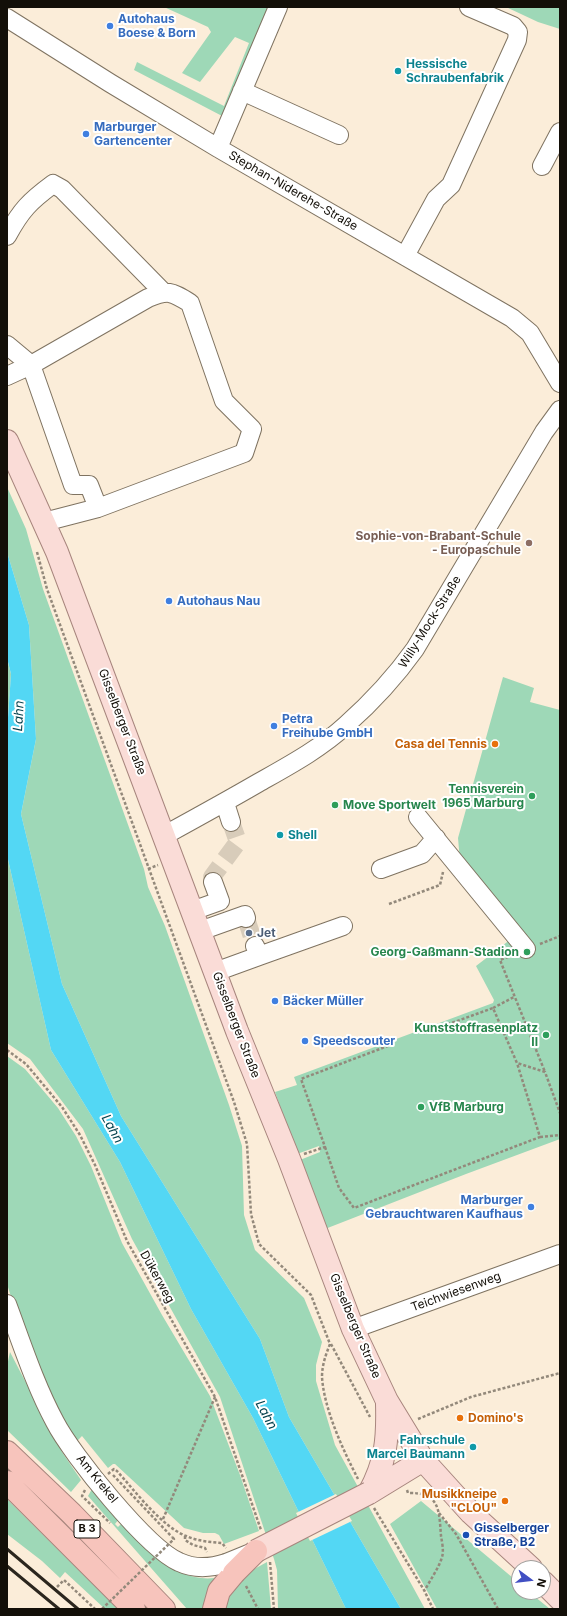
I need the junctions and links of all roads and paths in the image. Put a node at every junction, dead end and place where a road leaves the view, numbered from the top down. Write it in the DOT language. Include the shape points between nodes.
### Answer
graph roads {
  1 [pos="278,7"];
  2 [pos="469,7"];
  3 [pos="7,18"];
  4 [pos="242,91"];
  5 [pos="560,132"];
  6 [pos="339,135"];
  7 [pos="218,148"];
  8 [pos="542,166"];
  9 [pos="7,236"];
  10 [pos="405,256"];
  11 [pos="164,292"];
  12 [pos="7,345"];
  13 [pos="31,365"];
  14 [pos="7,376"];
  15 [pos="560,383"];
  16 [pos="560,410"];
  17 [pos="7,441"];
  18 [pos="98,508"];
  19 [pos="44,522"];
  20 [pos="36,551"];
  21 [pos="225,803"];
  22 [pos="418,817"];
  23 [pos="231,822"];
  24 [pos="165,835"];
  25 [pos="436,838"];
  26 [pos="453,859"];
  27 [pos="381,869"];
  28 [pos="213,882"];
  29 [pos="389,904"];
  30 [pos="192,911"];
  31 [pos="246,918"];
  32 [pos="343,926"];
  33 [pos="200,931"];
  34 [pos="560,936"];
  35 [pos="526,949"];
  36 [pos="215,972"];
  37 [pos="514,997"];
  38 [pos="493,1008"];
  39 [pos="424,1033"];
  40 [pos="393,1044"];
  41 [pos="7,1050"];
  42 [pos="517,1063"];
  43 [pos="545,1072"];
  44 [pos="560,1113"];
  45 [pos="560,1135"];
  46 [pos="540,1137"];
  47 [pos="325,1147"];
  48 [pos="289,1159"];
  49 [pos="560,1254"];
  50 [pos="7,1304"];
  51 [pos="353,1329"];
  52 [pos="330,1344"];
  53 [pos="560,1373"];
  54 [pos="215,1397"];
  55 [pos="387,1401"];
  56 [pos="372,1420"];
  57 [pos="420,1426"];
  58 [pos="7,1452"];
  59 [pos="423,1460"];
  60 [pos="110,1472"];
  61 [pos="113,1475"];
  62 [pos="7,1482"];
  63 [pos="366,1492"];
  64 [pos="408,1493"];
  65 [pos="439,1512"];
  66 [pos="162,1519"];
  67 [pos="261,1530"];
  68 [pos="201,1547"];
  69 [pos="263,1556"];
  70 [pos="522,1560"];
  71 [pos="230,1568"];
  72 [pos="57,1587"];
  73 [pos="424,1590"];
  74 [pos="551,1590"];
  75 [pos="560,1599"];
  76 [pos="95,1609"];
  77 [pos="102,1609"];
  78 [pos="134,1609"];
  79 [pos="164,1609"];
  80 [pos="214,1609"];
  81 [pos="274,1609"];
  82 [pos="433,1609"];
  83 [pos="498,1609"];
  1 -- 4 [label="street"];
  2 -- 10 [label="street" via="513,26 518,32 517,40 451,184 436,199"];
  3 -- 7 [label="street, Stephan-Niderehe-Straße"];
  4 -- 6 [label="street"];
  4 -- 7 [label="street"];
  5 -- 8 [label="street"];
  7 -- 10 [label="street, Stephan-Niderehe-Straße"];
  9 -- 11 [label="street" via="30,202 53,184 62,189"];
  10 -- 15 [label="street, Stephan-Niderehe-Straße" via="512,318 530,333"];
  11 -- 13 [label="street" via="148,298"];
  11 -- 18 [label="street" via="176,294 190,303 224,401 252,429 244,453"];
  12 -- 13 [label="street"];
  13 -- 14 [label="street"];
  13 -- 18 [label="street" via="74,485 89,484"];
  16 -- 21 [label="street, Willy-Mock-Straße" via="544,432 400,670 346,726 320,746"];
  17 -- 19 [label="main road, Gisselberger Straße"];
  18 -- 19 [label="street"];
  19 -- 24 [label="main road, Gisselberger Straße"];
  20 -- 52 [label="path" via="47,589 234,1102 247,1144 251,1214 259,1244 311,1296"];
  21 -- 23 [label="street"];
  21 -- 24 [label="street, Willy-Mock-Straße"];
  22 -- 25 [label="street"];
  24 -- 30 [label="main road, Gisselberger Straße"];
  25 -- 26 [label="street"];
  25 -- 27 [label="street" via="422,854"];
  26 -- 29 [label="path" via="444,868 440,885"];
  26 -- 35 [label="street"];
  28 -- 30 [label="street" via="220,901"];
  30 -- 33 [label="main road, Gisselberger Straße"];
  31 -- 33 [label="street" via="245,915"];
  32 -- 36 [label="street" via="257,951"];
  33 -- 36 [label="main road, Gisselberger Straße"];
  34 -- 35 [label="path"];
  35 -- 37 [label="path" via="500,960"];
  36 -- 48 [label="main road, Gisselberger Straße"];
  37 -- 38 [label="path"];
  37 -- 43 [label="path"];
  38 -- 39 [label="path"];
  38 -- 42 [label="path"];
  40 -- 47 [label="path" via="301,1079"];
  41 -- 54 [label="path, Dükerweg" via="26,1064 62,1107 80,1135 127,1241"];
  42 -- 43 [label="path"];
  42 -- 46 [label="path"];
  43 -- 44 [label="path"];
  45 -- 46 [label="path"];
  46 -- 47 [label="path" via="354,1208 339,1188"];
  47 -- 48 [label="path"];
  48 -- 51 [label="main road, Gisselberger Straße"];
  49 -- 51 [label="street, Teichwiesenweg"];
  50 -- 71 [label="street, Am Krekel" via="56,1424 83,1464 104,1489 131,1520 169,1556 184,1564 199,1567"];
  51 -- 55 [label="main road, Gisselberger Straße"];
  52 -- 56 [label="path"];
  52 -- 63 [label="path" via="324,1357 325,1390 341,1443"];
  53 -- 57 [label="path" via="471,1397 417,1420"];
  54 -- 66 [label="path"];
  54 -- 67 [label="path, Dükerweg"];
  55 -- 59 [label="main road, Gisselberger Straße"];
  55 -- 63 [label="main road" via="386,1450 380,1472"];
  58 -- 79 [label="highway, B 3" via="72,1514"];
  59 -- 63 [label="main road"];
  59 -- 70 [label="main road, Gisselberger Straße" via="471,1513"];
  60 -- 66 [label="path" via="117,1470"];
  61 -- 77 [label="path, bridge" via="174,1539"];
  62 -- 78 [label="highway, B 3"];
  63 -- 69 [label="main road, bridge"];
  63 -- 73 [label="path"];
  64 -- 65 [label="path" via="428,1495 436,1503"];
  65 -- 73 [label="path" via="443,1556"];
  65 -- 83 [label="path" via="456,1534"];
  66 -- 68 [label="path" via="185,1536 185,1540"];
  69 -- 71 [label="highway, bridge"];
  69 -- 81 [label="path"];
  71 -- 80 [label="highway"];
  72 -- 76 [label="path" via="64,1580"];
  73 -- 82 [label="path"];
  74 -- 75 [label="main road"];
}
